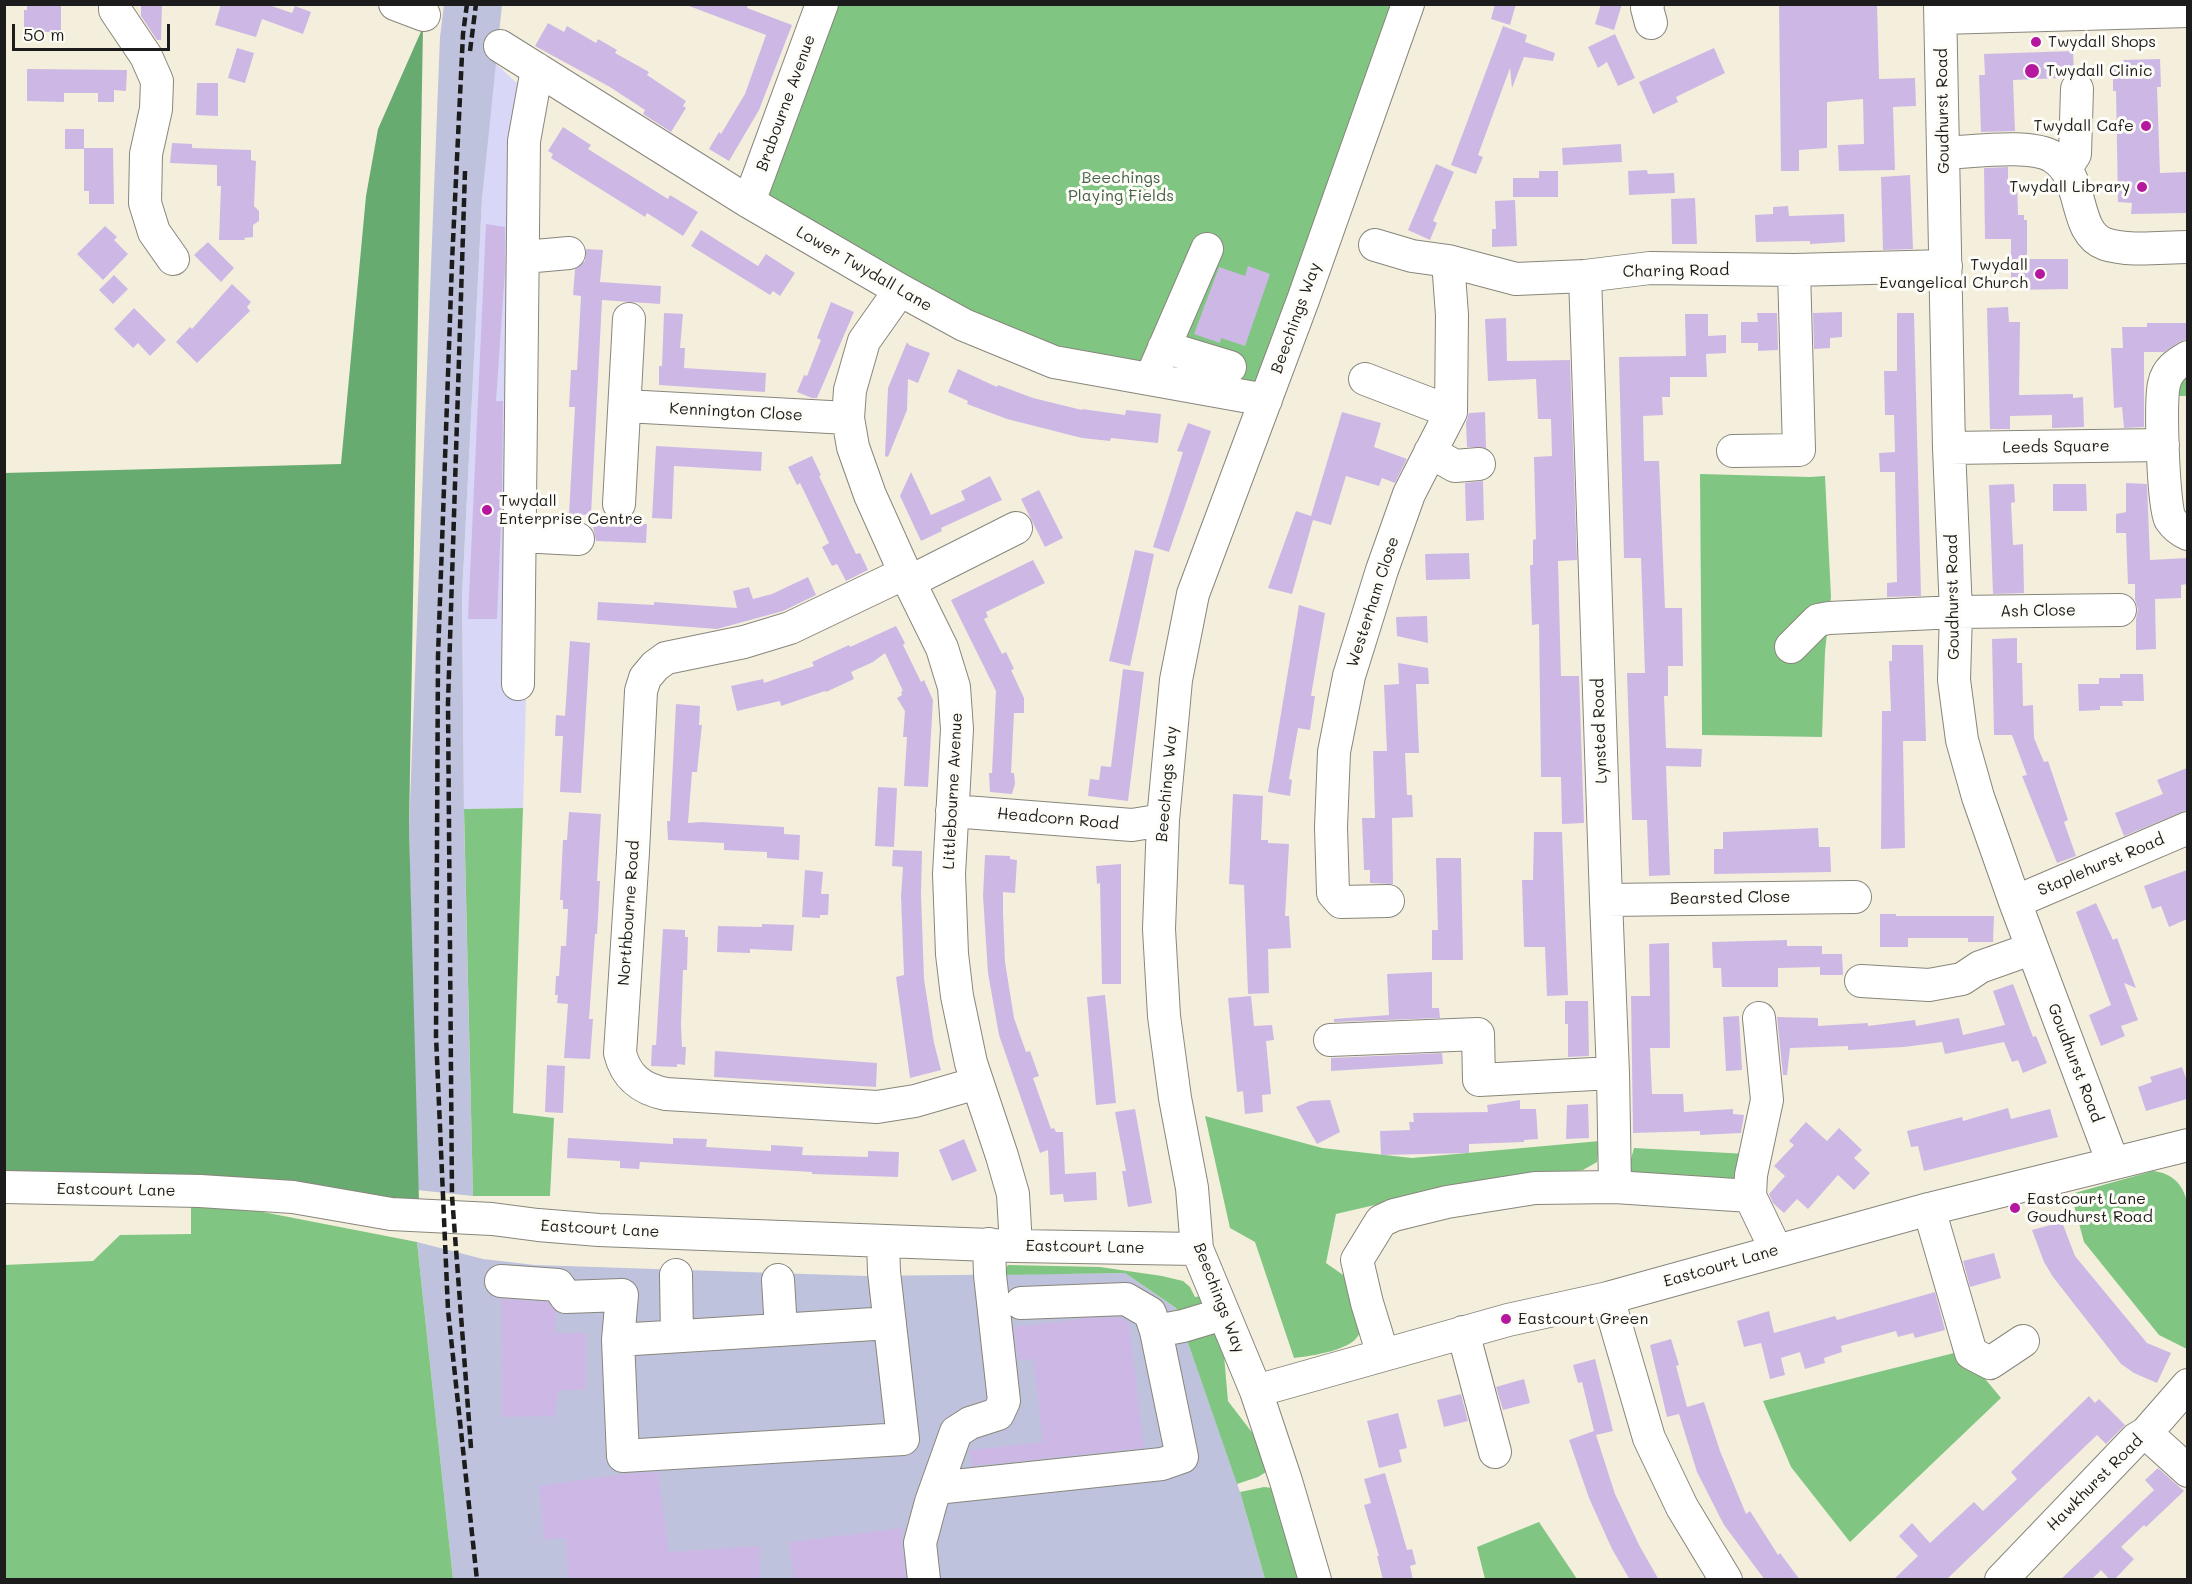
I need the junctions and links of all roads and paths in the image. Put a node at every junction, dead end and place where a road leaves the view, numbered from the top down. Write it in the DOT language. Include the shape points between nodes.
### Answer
graph roads {
  1 [pos="115,4"];
  2 [pos="395,4"];
  3 [pos="822,4"];
  4 [pos="1408,4"];
  5 [pos="1941,11"];
  6 [pos="2187,11"];
  7 [pos="424,15"];
  8 [pos="500,46"];
  9 [pos="537,69"];
  10 [pos="2077,89"];
  11 [pos="1945,153"];
  12 [pos="2066,168"];
  13 [pos="749,202"];
  14 [pos="1375,245"];
  15 [pos="2187,247"];
  16 [pos="1207,249"];
  17 [pos="569,253"];
  18 [pos="524,257"];
  19 [pos="173,259"];
  20 [pos="1448,261"];
  21 [pos="1946,266"];
  22 [pos="1794,270"];
  23 [pos="1585,276"];
  24 [pos="900,290"];
  25 [pos="629,319"];
  26 [pos="1164,347"];
  27 [pos="2187,357"];
  28 [pos="1230,367"];
  29 [pos="1150,378"];
  30 [pos="1365,379"];
  31 [pos="1266,400"];
  32 [pos="625,406"];
  33 [pos="1452,412"];
  34 [pos="848,418"];
  35 [pos="2163,445"];
  36 [pos="1949,448"];
  37 [pos="1733,451"];
  38 [pos="1430,452"];
  39 [pos="1479,464"];
  40 [pos="619,504"];
  41 [pos="1016,528"];
  42 [pos="2187,534"];
  43 [pos="520,536"];
  44 [pos="578,539"];
  45 [pos="907,577"];
  46 [pos="2120,610"];
  47 [pos="1956,612"];
  48 [pos="1791,647"];
  49 [pos="518,684"];
  50 [pos="952,811"];
  51 [pos="1163,820"];
  52 [pos="2187,828"];
  53 [pos="1855,897"];
  54 [pos="1606,900"];
  55 [pos="1388,901"];
  56 [pos="2015,902"];
  57 [pos="2031,949"];
  58 [pos="1861,981"];
  59 [pos="1759,1018"];
  60 [pos="1330,1040"];
  61 [pos="1613,1073"];
  62 [pos="977,1083"];
  63 [pos="2186,1151"];
  64 [pos="2113,1163"];
  65 [pos="1615,1187"];
  66 [pos="4,1188"];
  67 [pos="1750,1196"];
  68 [pos="1929,1209"];
  69 [pos="883,1242"];
  70 [pos="1003,1245"];
  71 [pos="1197,1249"];
  72 [pos="1776,1250"];
  73 [pos="676,1275"];
  74 [pos="778,1280"];
  75 [pos="501,1281"];
  76 [pos="1608,1298"];
  77 [pos="1021,1303"];
  78 [pos="1223,1314"];
  79 [pos="890,1323"];
  80 [pos="781,1330"];
  81 [pos="1156,1331"];
  82 [pos="1463,1332"];
  83 [pos="677,1336"];
  84 [pos="618,1340"];
  85 [pos="2023,1341"];
  86 [pos="1383,1355"];
  87 [pos="2187,1385"];
  88 [pos="1256,1391"];
  89 [pos="2146,1433"];
  90 [pos="1495,1452"];
  91 [pos="2187,1470"];
  92 [pos="936,1488"];
  93 [pos="2013,1575"];
  94 [pos="924,1580"];
  95 [pos="1316,1580"];
  96 [pos="1726,1580"];
  1 -- 19 [label="street" via="157,81 156,109 146,153 145,203 154,232"];
  2 -- 7 [label="street"];
  3 -- 13 [label="street, Brabourne Avenue"];
  4 -- 31 [label="street, Beechings Way"];
  5 -- 6 [label="street"];
  5 -- 11 [label="street, Goudhurst Road"];
  8 -- 9 [label="street, Lower Twydall Lane"];
  9 -- 13 [label="street, Lower Twydall Lane"];
  9 -- 18 [label="street" via="524,141"];
  10 -- 12 [label="street" via="2075,154"];
  11 -- 12 [label="street" via="2034,149 2054,157"];
  11 -- 21 [label="street, Goudhurst Road"];
  12 -- 15 [label="street" via="2077,189 2086,229 2103,243 2121,248"];
  13 -- 24 [label="street, Lower Twydall Lane"];
  14 -- 20 [label="street, Charing Road"];
  16 -- 26 [label="street"];
  17 -- 18 [label="street"];
  18 -- 43 [label="street"];
  20 -- 23 [label="street, Charing Road" via="1516,279"];
  20 -- 33 [label="street, Westerham Close"];
  21 -- 22 [label="street, Charing Road"];
  21 -- 36 [label="street, Goudhurst Road"];
  22 -- 23 [label="street, Charing Road" via="1650,268"];
  22 -- 37 [label="street" via="1799,450"];
  23 -- 54 [label="street, Lynsted Road"];
  24 -- 29 [label="street, Lower Twydall Lane" via="964,325 1054,362"];
  24 -- 34 [label="street, Littlebourne Avenue" via="864,341 850,390"];
  25 -- 32 [label="street"];
  26 -- 28 [label="street"];
  26 -- 29 [label="street"];
  27 -- 35 [label="street" via="2171,367 2164,383"];
  29 -- 31 [label="street, Lower Twydall Lane"];
  30 -- 33 [label="street"];
  31 -- 51 [label="street, Beechings Way" via="1193,594 1176,680"];
  32 -- 34 [label="street, Kennington Close"];
  32 -- 40 [label="street"];
  33 -- 38 [label="street, Westerham Close"];
  34 -- 45 [label="street, Littlebourne Avenue" via="853,447 870,495"];
  35 -- 36 [label="street, Leeds Square"];
  35 -- 42 [label="street" via="2170,518"];
  36 -- 47 [label="street, Goudhurst Road"];
  38 -- 39 [label="street" via="1455,466"];
  38 -- 55 [label="street, Westerham Close" via="1409,494 1382,570 1349,676 1334,752 1333,893 1341,903"];
  41 -- 45 [label="street, Northbourne Road"];
  43 -- 44 [label="street"];
  43 -- 49 [label="street"];
  45 -- 50 [label="street, Littlebourne Avenue" via="942,648 954,687 958,721"];
  45 -- 62 [label="street, Northbourne Road" via="773,634 668,657 645,678 641,691 620,1053 635,1082 647,1090 666,1094 877,1107 915,1101"];
  46 -- 47 [label="street, Ash Close"];
  47 -- 48 [label="street, Ash Close" via="1818,620"];
  47 -- 56 [label="street, Goudhurst Road" via="1954,680 1962,740 1977,797"];
  50 -- 51 [label="street, Headcorn Road" via="1132,825"];
  50 -- 62 [label="street, Littlebourne Avenue" via="952,954"];
  51 -- 71 [label="street, Beechings Way" via="1159,929 1164,1016 1192,1188"];
  52 -- 56 [label="street, Staplehurst Road"];
  53 -- 54 [label="street, Bearsted Close"];
  54 -- 61 [label="street, Lynsted Road"];
  56 -- 57 [label="street, Goudhurst Road"];
  57 -- 58 [label="street" via="1980,967 1962,979 1929,985"];
  57 -- 64 [label="street, Goudhurst Road"];
  59 -- 67 [label="street" via="1777,1088 1767,1100"];
  60 -- 61 [label="street" via="1478,1034 1479,1080"];
  61 -- 65 [label="street, Lynsted Road"];
  62 -- 70 [label="street, Littlebourne Avenue" via="1013,1194"];
  63 -- 64 [label="street, Eastcourt Lane"];
  64 -- 68 [label="street, Eastcourt Lane"];
  65 -- 67 [label="street"];
  65 -- 86 [label="street" via="1535,1188 1447,1202 1381,1221 1357,1260"];
  66 -- 69 [label="street, Eastcourt Lane" via="200,1191 293,1197 391,1214 483,1218 553,1227"];
  67 -- 72 [label="street"];
  68 -- 72 [label="street, Eastcourt Lane"];
  68 -- 85 [label="street" via="1971,1353 1990,1363"];
  69 -- 70 [label="street, Eastcourt Lane"];
  69 -- 79 [label="street"];
  70 -- 71 [label="street, Eastcourt Lane"];
  70 -- 92 [label="street, Littlebourne Avenue" via="990,1275 1004,1401 998,1414 956,1432"];
  71 -- 78 [label="street, Beechings Way"];
  72 -- 76 [label="street, Eastcourt Lane"];
  73 -- 83 [label="street"];
  74 -- 80 [label="street"];
  75 -- 84 [label="street" via="558,1285 566,1297 622,1295"];
  76 -- 82 [label="street, Eastcourt Lane"];
  76 -- 96 [label="street" via="1649,1438 1682,1507"];
  77 -- 81 [label="street" via="1126,1299 1150,1313"];
  78 -- 81 [label="street"];
  78 -- 88 [label="street, Beechings Way"];
  79 -- 80 [label="street"];
  79 -- 84 [label="street" via="903,1439 623,1456"];
  80 -- 83 [label="street"];
  81 -- 92 [label="street" via="1182,1457 1161,1464"];
  82 -- 86 [label="street, Eastcourt Lane"];
  82 -- 90 [label="street"];
  83 -- 84 [label="street"];
  86 -- 88 [label="street, Eastcourt Lane"];
  87 -- 89 [label="street, Hawkhurst Road"];
  88 -- 95 [label="street, Beechings Way"];
  89 -- 91 [label="street"];
  89 -- 93 [label="street, Hawkhurst Road" via="2136,1439"];
  92 -- 94 [label="street, Littlebourne Avenue" via="920,1543"];
}
